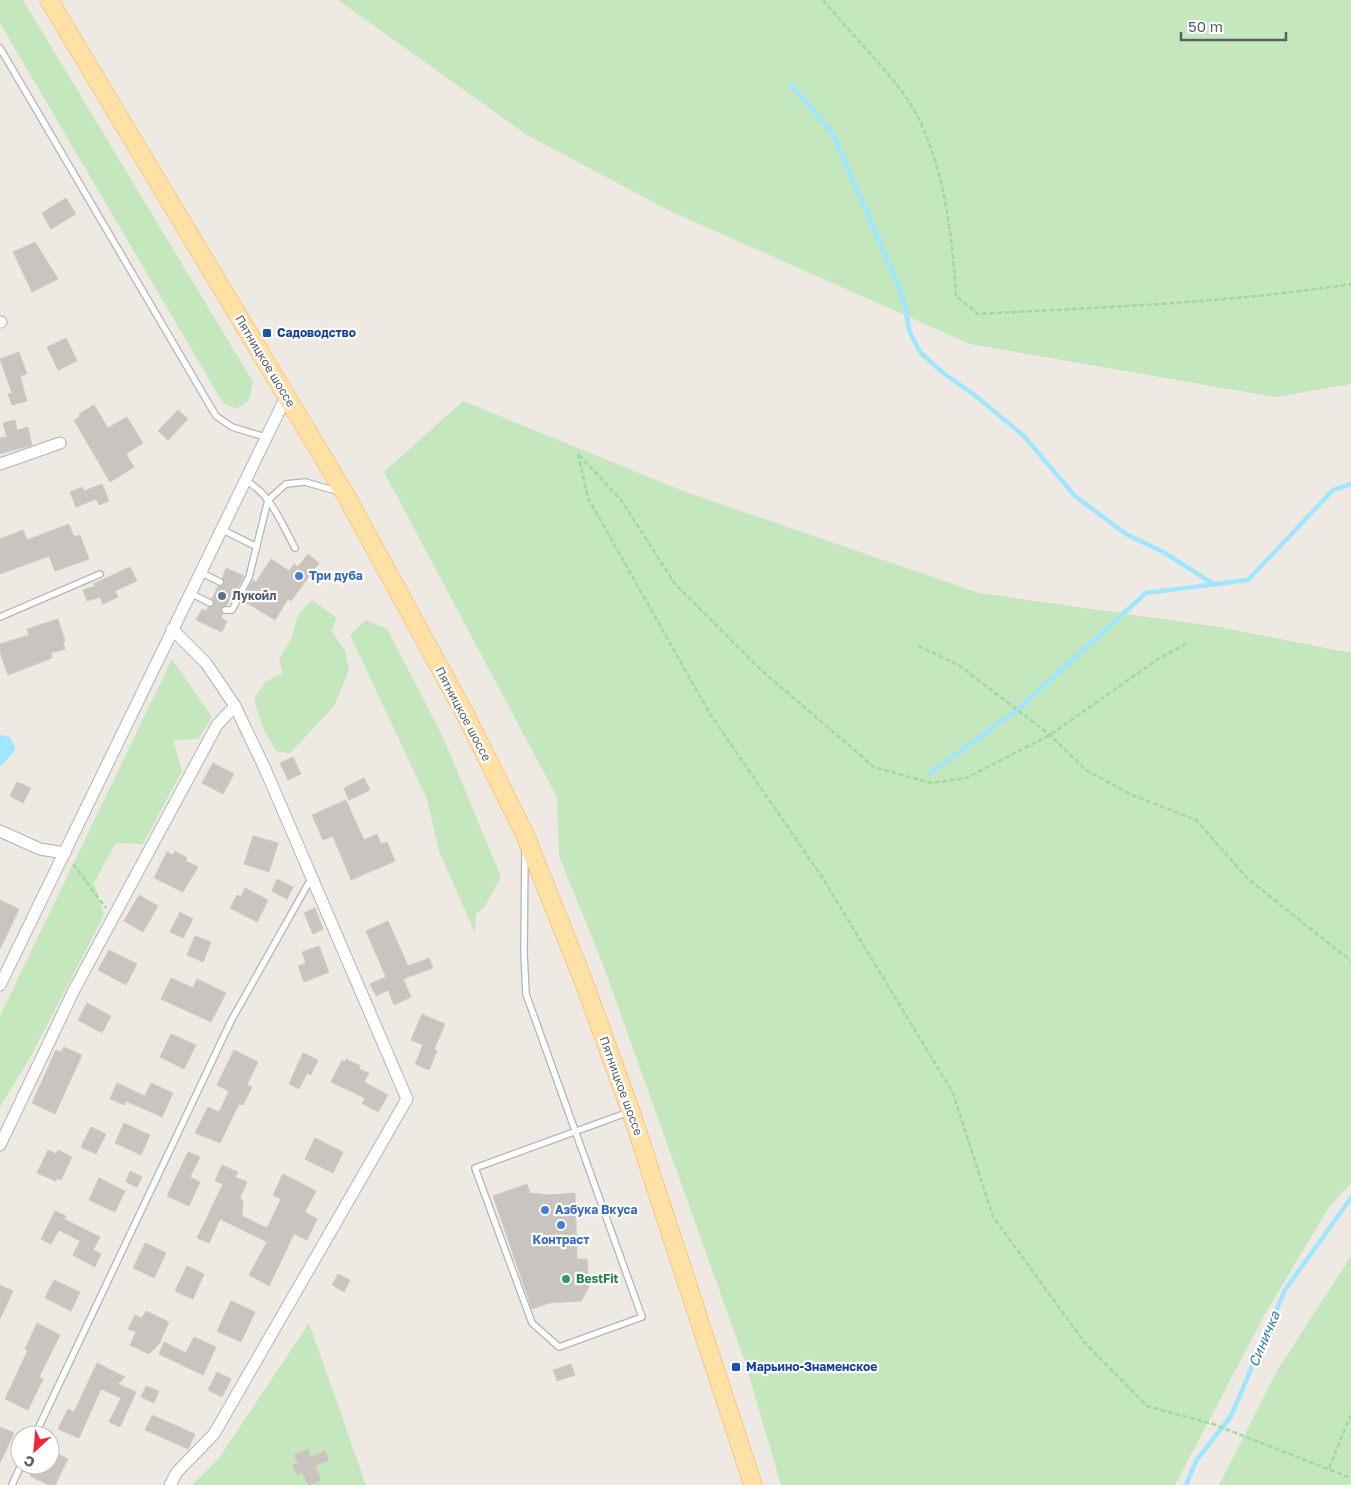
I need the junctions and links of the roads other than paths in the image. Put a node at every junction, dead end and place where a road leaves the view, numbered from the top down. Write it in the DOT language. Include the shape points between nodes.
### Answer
graph roads {
  1 [pos="50,0"];
  2 [pos="0,48"];
  3 [pos="286,397"];
  4 [pos="265,437"];
  5 [pos="60,443"];
  6 [pos="0,464"];
  7 [pos="244,480"];
  8 [pos="345,494"];
  9 [pos="268,500"];
  10 [pos="220,529"];
  11 [pos="257,547"];
  12 [pos="295,548"];
  13 [pos="200,572"];
  14 [pos="100,574"];
  15 [pos="220,582"];
  16 [pos="234,589"];
  17 [pos="241,592"];
  18 [pos="190,593"];
  19 [pos="210,603"];
  20 [pos="225,610"];
  21 [pos="0,616"];
  22 [pos="172,629"];
  23 [pos="235,706"];
  24 [pos="0,831"];
  25 [pos="525,835"];
  26 [pos="65,852"];
  27 [pos="312,877"];
  28 [pos="0,985"];
  29 [pos="631,1112"];
  30 [pos="576,1131"];
  31 [pos="0,1145"];
  32 [pos="40,1425"];
  33 [pos="170,1485"];
  34 [pos="753,1485"];
  1 -- 3 [label="main road, Пятницкое шоссе"];
  2 -- 4 [label="lane" via="216,416 232,427"];
  3 -- 4 [label="street"];
  3 -- 8 [label="main road, Пятницкое шоссе"];
  4 -- 7 [label="street"];
  5 -- 6 [label="street"];
  7 -- 9 [label="lane" via="256,486"];
  7 -- 10 [label="street"];
  8 -- 9 [label="lane" via="305,482 286,484"];
  8 -- 25 [label="main road, Пятницкое шоссе" via="465,714"];
  9 -- 11 [label="lane"];
  9 -- 12 [label="lane"];
  10 -- 11 [label="lane"];
  10 -- 13 [label="street"];
  11 -- 17 [label="lane" via="249,577"];
  13 -- 15 [label="lane"];
  13 -- 18 [label="street"];
  14 -- 21 [label="lane"];
  16 -- 17 [label="lane"];
  17 -- 20 [label="lane" via="232,610"];
  18 -- 19 [label="lane"];
  18 -- 22 [label="street"];
  22 -- 23 [label="street" via="206,663"];
  22 -- 26 [label="street"];
  23 -- 27 [label="street"];
  23 -- 31 [label="street" via="217,725 112,916"];
  24 -- 26 [label="street" via="40,848"];
  25 -- 29 [label="main road, Пятницкое шоссе"];
  25 -- 30 [label="lane" via="526,994"];
  26 -- 28 [label="street"];
  27 -- 32 [label="lane" via="231,1021"];
  27 -- 33 [label="street" via="407,1099 214,1434 177,1472"];
  29 -- 30 [label="lane"];
  29 -- 34 [label="main road, Пятницкое шоссе"];
  30 -- 30 [label="lane" via="475,1168 532,1324 559,1347 642,1317"];
}
